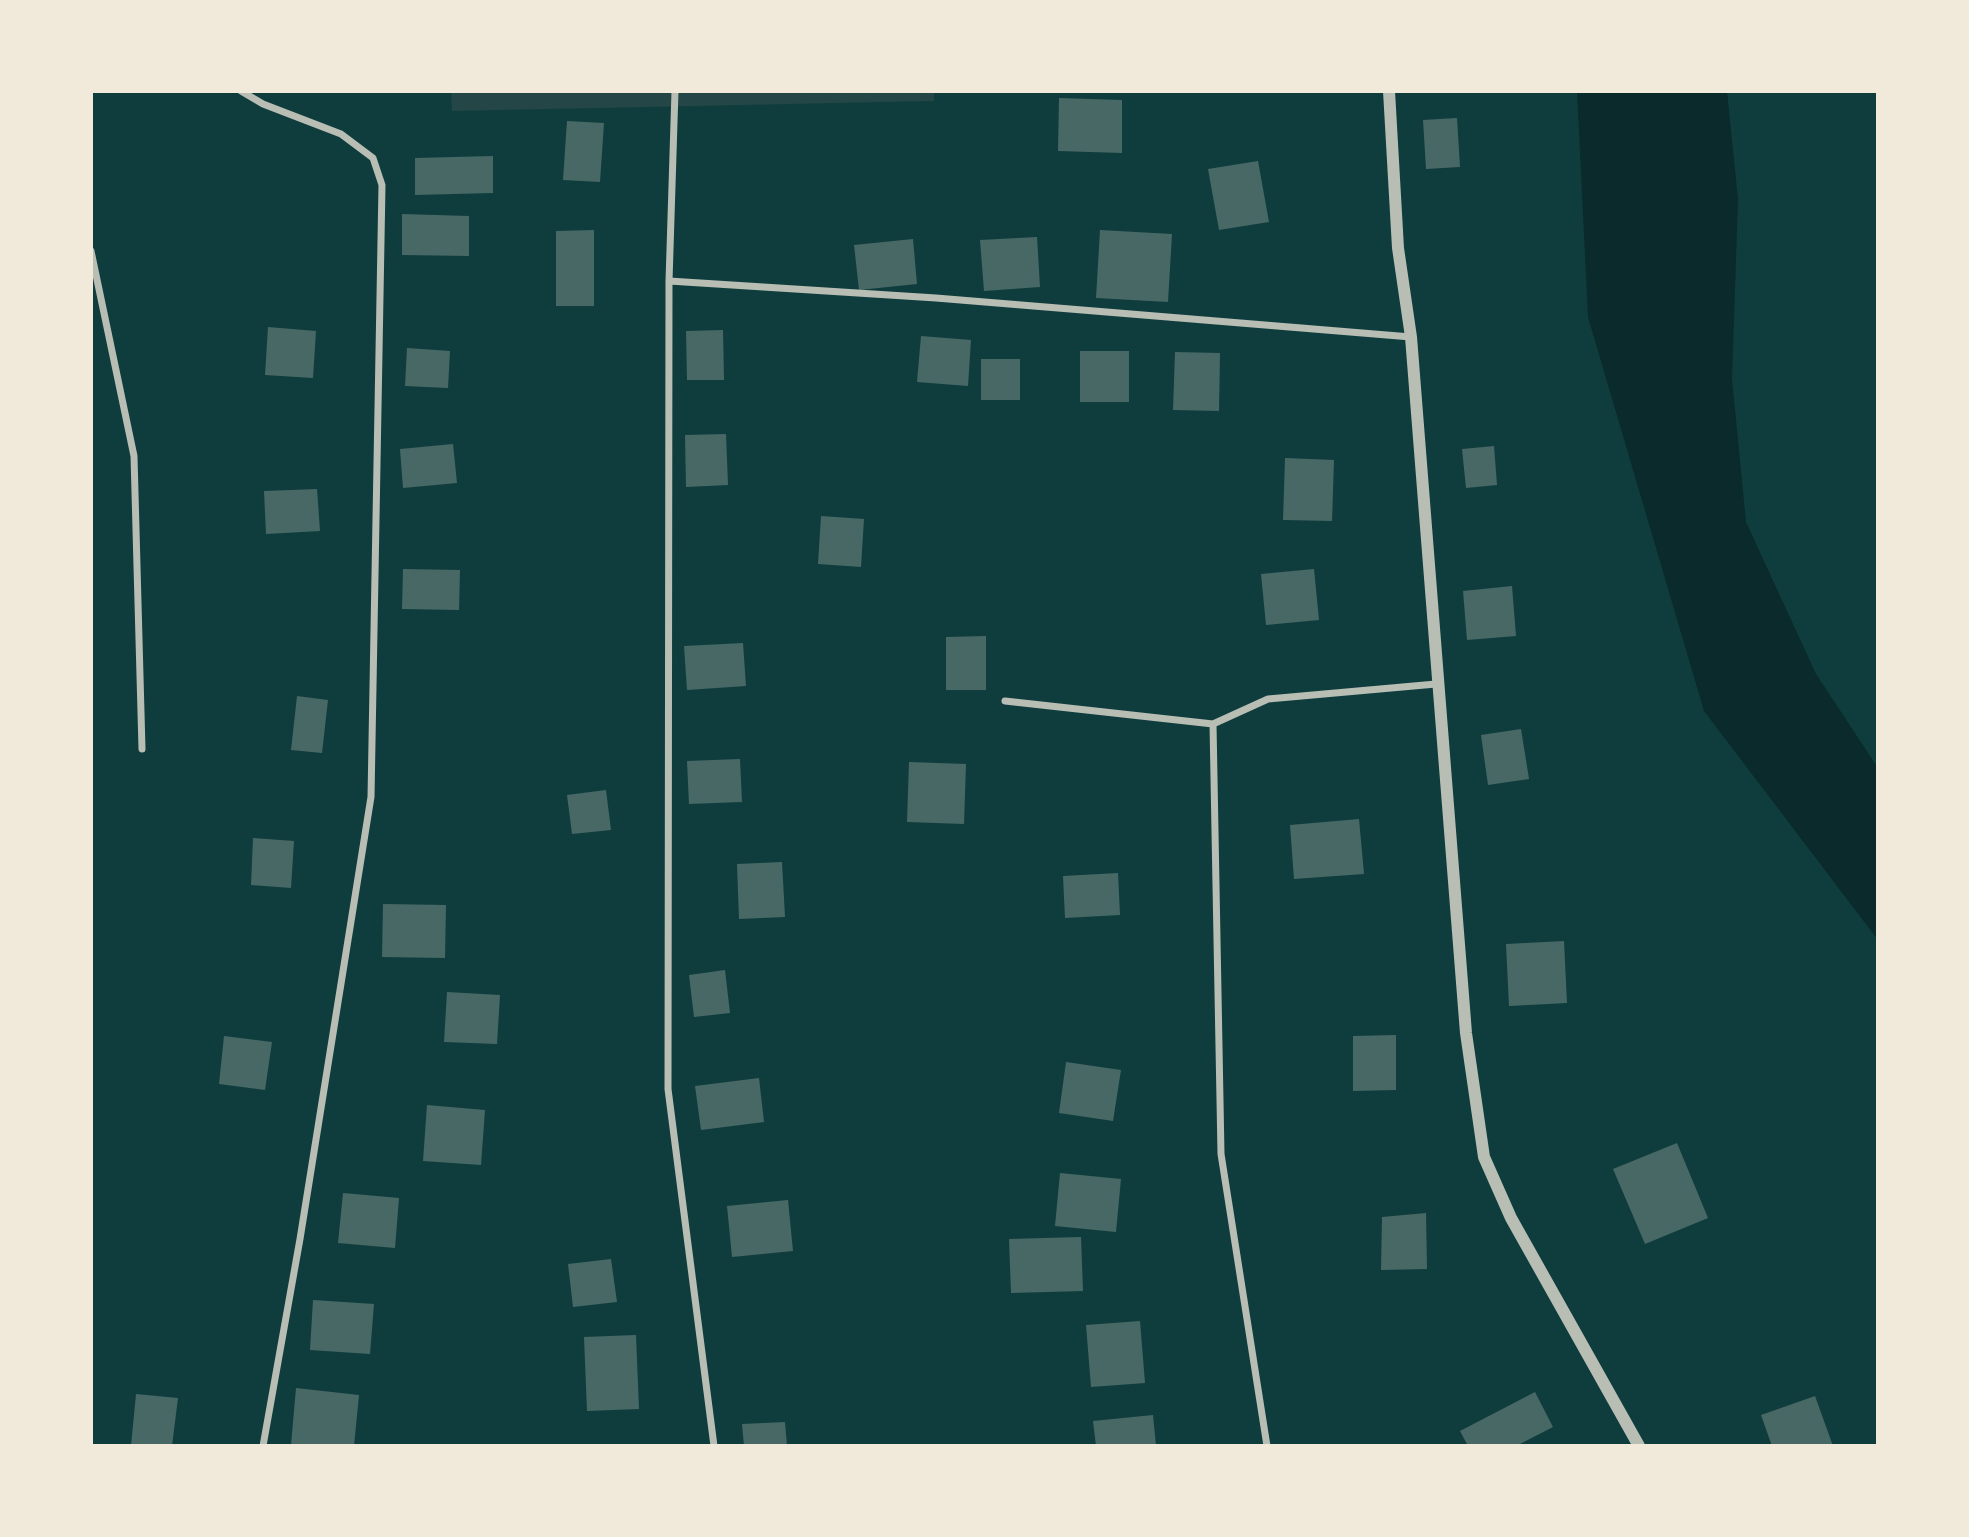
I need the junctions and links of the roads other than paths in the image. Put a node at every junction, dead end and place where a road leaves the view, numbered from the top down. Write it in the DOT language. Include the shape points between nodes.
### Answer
graph roads {
  1 [pos="241,91"];
  2 [pos="675,91"];
  3 [pos="1389,91"];
  4 [pos="91,251"];
  5 [pos="669,281"];
  6 [pos="1410,337"];
  7 [pos="1436,684"];
  8 [pos="1005,701"];
  9 [pos="1213,724"];
  10 [pos="142,749"];
  11 [pos="263,1446"];
  12 [pos="714,1446"];
  13 [pos="1267,1446"];
  14 [pos="1640,1446"];
  1 -- 11 [label="street" via="341,134 373,158 382,185 371,797"];
  2 -- 5 [label="street"];
  3 -- 6 [label="street" via="1398,248"];
  4 -- 10 [label="street" via="134,456"];
  5 -- 6 [label="street"];
  5 -- 12 [label="street" via="668,1089"];
  6 -- 7 [label="street"];
  7 -- 9 [label="street" via="1268,699"];
  7 -- 14 [label="street" via="1466,1033 1484,1157 1511,1218"];
  8 -- 9 [label="street"];
  9 -- 13 [label="street" via="1221,1154"];
}
